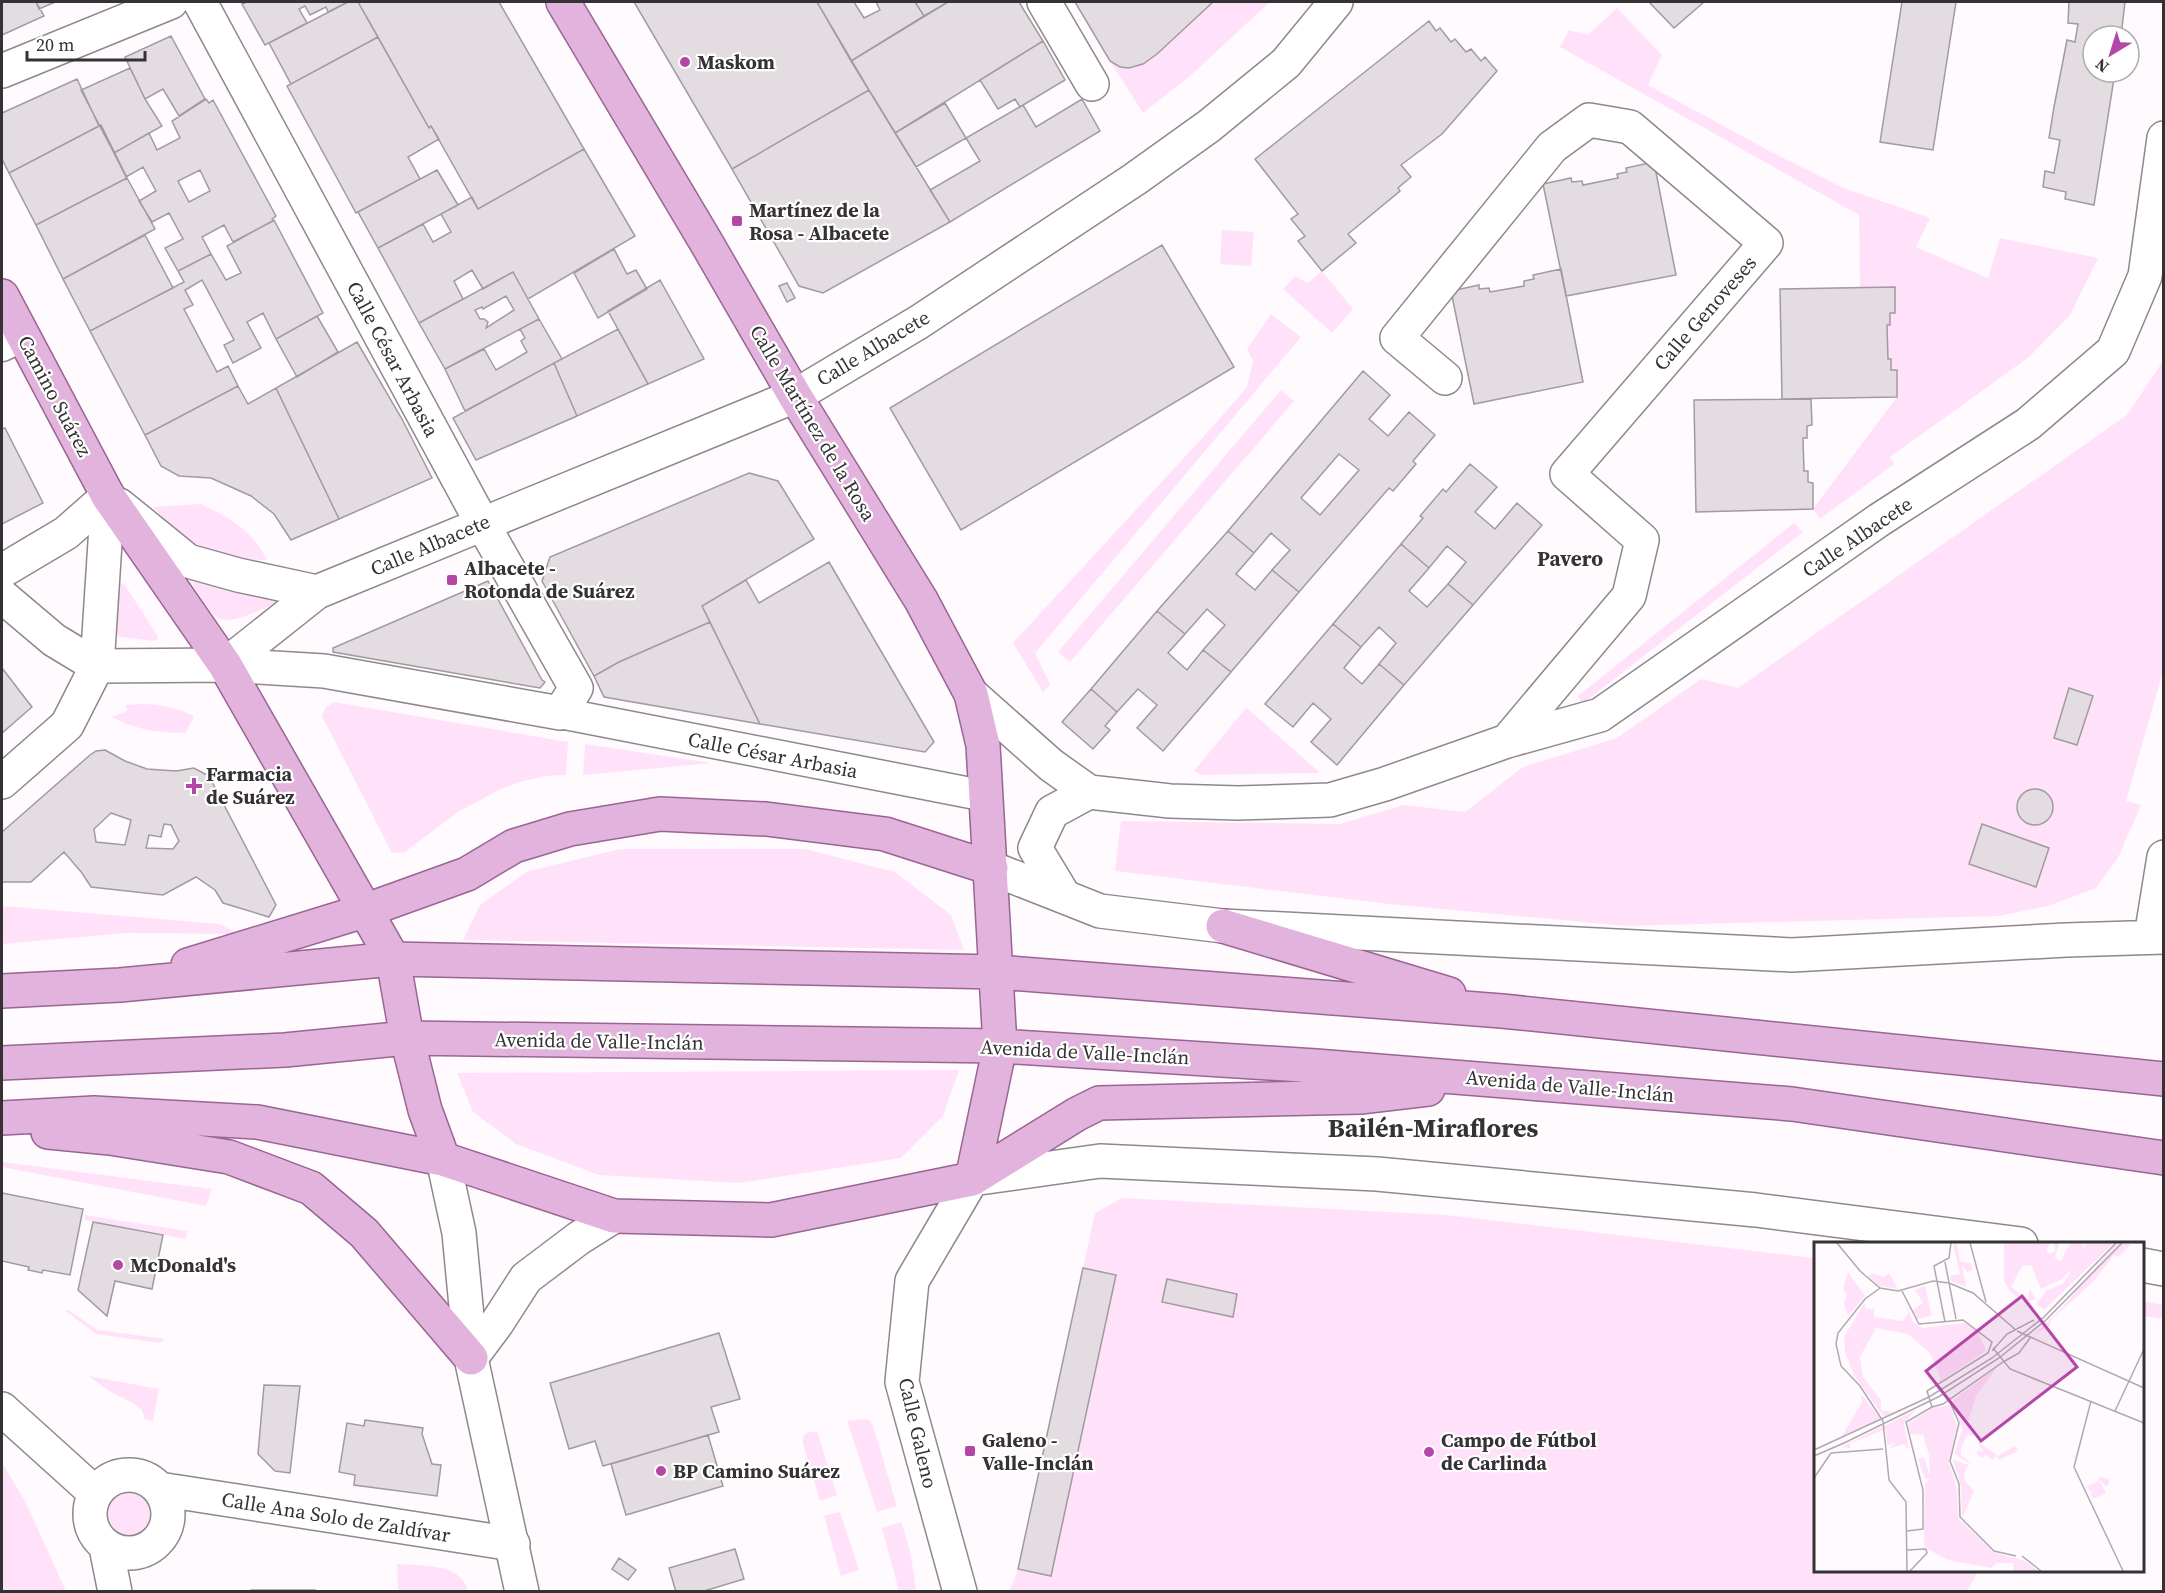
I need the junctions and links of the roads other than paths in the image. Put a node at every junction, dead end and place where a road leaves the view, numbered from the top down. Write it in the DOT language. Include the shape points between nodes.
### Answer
graph roads {
  1 [pos="171,2"];
  2 [pos="200,2"];
  3 [pos="563,2"];
  4 [pos="1044,2"];
  5 [pos="1336,2"];
  6 [pos="2,71"];
  7 [pos="1092,84"];
  8 [pos="2163,138"];
  9 [pos="2,296"];
  10 [pos="12,341"];
  11 [pos="1445,378"];
  12 [pos="795,396"];
  13 [pos="108,496"];
  14 [pos="482,523"];
  15 [pos="2,571"];
  16 [pos="317,592"];
  17 [pos="2,597"];
  18 [pos="225,665"];
  19 [pos="97,666"];
  20 [pos="971,694"];
  21 [pos="560,713"];
  22 [pos="1507,741"];
  23 [pos="2,782"];
  24 [pos="1089,792"];
  25 [pos="986,796"];
  26 [pos="2163,857"];
  27 [pos="991,868"];
  28 [pos="1064,896"];
  29 [pos="367,910"];
  30 [pos="1223,926"];
  31 [pos="2157,937"];
  32 [pos="393,959"];
  33 [pos="997,972"];
  34 [pos="120,985"];
  35 [pos="2,991"];
  36 [pos="1502,1011"];
  37 [pos="407,1038"];
  38 [pos="1000,1046"];
  39 [pos="2,1063"];
  40 [pos="2163,1079"];
  41 [pos="1499,1080"];
  42 [pos="2,1118"];
  43 [pos="2,1128"];
  44 [pos="2163,1158"];
  45 [pos="443,1159"];
  46 [pos="972,1179"];
  47 [pos="614,1216"];
  48 [pos="2005,1242"];
  49 [pos="2144,1265"];
  50 [pos="2163,1269"];
  51 [pos="471,1358"];
  52 [pos="2,1409"];
  53 [pos="159,1489"];
  54 [pos="95,1493"];
  55 [pos="513,1544"];
  56 [pos="106,1547"];
  57 [pos="952,1582"];
  58 [pos="115,1592"];
  59 [pos="522,1592"];
  1 -- 6 [label="street"];
  2 -- 14 [label="street, Calle César Arbasia"];
  3 -- 12 [label="main road, Calle Martínez de la Rosa"];
  4 -- 7 [label="street"];
  5 -- 12 [label="street, Calle Albacete" via="1286,63 1190,139 919,322"];
  8 -- 22 [label="street, Calle Albacete" via="2145,276 2113,351 2028,424 1879,520 1600,715"];
  9 -- 10 [label="main road, Camino Suárez"];
  10 -- 13 [label="main road, Camino Suárez"];
  11 -- 22 [label="street, Calle Genoveses" via="1397,338 1551,147 1589,120 1630,127 1766,243 1567,474 1642,540 1629,596"];
  12 -- 14 [label="street, Calle Albacete"];
  12 -- 20 [label="main road, Calle Martínez de la Rosa" via="921,600"];
  13 -- 15 [label="street" via="66,533"];
  13 -- 16 [label="street" via="189,561"];
  13 -- 18 [label="main road, Camino Suárez"];
  13 -- 19 [label="street"];
  14 -- 16 [label="street, Calle Albacete"];
  14 -- 21 [label="street, Calle César Arbasia" via="576,688"];
  16 -- 18 [label="street, Calle Albacete"];
  17 -- 19 [label="street" via="54,640"];
  18 -- 19 [label="street, Calle César Arbasia"];
  18 -- 21 [label="street, Calle César Arbasia" via="324,671"];
  18 -- 29 [label="main road, Camino Suárez"];
  19 -- 23 [label="street" via="67,725"];
  20 -- 24 [label="street" via="1051,765"];
  20 -- 25 [label="main road, Calle Martínez de la Rosa" via="983,745"];
  21 -- 25 [label="street, Calle César Arbasia"];
  22 -- 24 [label="street, Calle Albacete" via="1330,800 1170,801"];
  24 -- 28 [label="street" via="1053,812 1035,848"];
  25 -- 27 [label="main road, Calle Martínez de la Rosa"];
  26 -- 31 [label="street"];
  27 -- 28 [label="street"];
  27 -- 29 [label="main road" via="885,834 766,819 660,814 570,829 514,846 467,874"];
  27 -- 33 [label="main road, Calle Martínez de la Rosa"];
  28 -- 30 [label="street" via="1100,911"];
  29 -- 32 [label="main road, Camino Suárez"];
  29 -- 34 [label="main road"];
  30 -- 31 [label="street" via="1792,955"];
  30 -- 36 [label="main road"];
  32 -- 33 [label="main road"];
  32 -- 34 [label="main road"];
  32 -- 37 [label="main road, Camino Suárez"];
  33 -- 36 [label="main road"];
  33 -- 38 [label="main road, Calle Martínez de la Rosa"];
  34 -- 35 [label="main road"];
  36 -- 40 [label="main road"];
  37 -- 38 [label="main road, Avenida de Valle-Inclán"];
  37 -- 39 [label="main road, Avenida de Valle-Inclán" via="285,1050"];
  37 -- 45 [label="main road, Camino Suárez" via="425,1110"];
  38 -- 41 [label="main road, Avenida de Valle-Inclán"];
  38 -- 46 [label="main road, Calle Martínez de la Rosa"];
  41 -- 44 [label="main road, Avenida de Valle-Inclán" via="1792,1104"];
  41 -- 46 [label="main road" via="1360,1097 1099,1103"];
  42 -- 45 [label="main road" via="94,1113 257,1122"];
  43 -- 51 [label="main road" via="110,1138 229,1157 311,1188 364,1233"];
  45 -- 47 [label="main road"];
  45 -- 51 [label="street" via="459,1233"];
  46 -- 47 [label="main road" via="771,1220"];
  46 -- 48 [label="street" via="1100,1161 1377,1174 1756,1210"];
  46 -- 57 [label="street, Calle Galeno" via="912,1281 902,1382 927,1468"];
  47 -- 51 [label="street" via="526,1278"];
  49 -- 50 [label="street"];
  51 -- 55 [label="street"];
  52 -- 54 [label="street"];
  53 -- 54 [label="street" via="145,1478 126,1475 109,1480"];
  53 -- 55 [label="street, Calle Ana Solo de Zaldívar"];
  53 -- 56 [label="street" via="169,1510 165,1532 150,1549 128,1554"];
  54 -- 56 [label="street" via="90,1522"];
  55 -- 59 [label="street"];
  56 -- 58 [label="street"];
}
